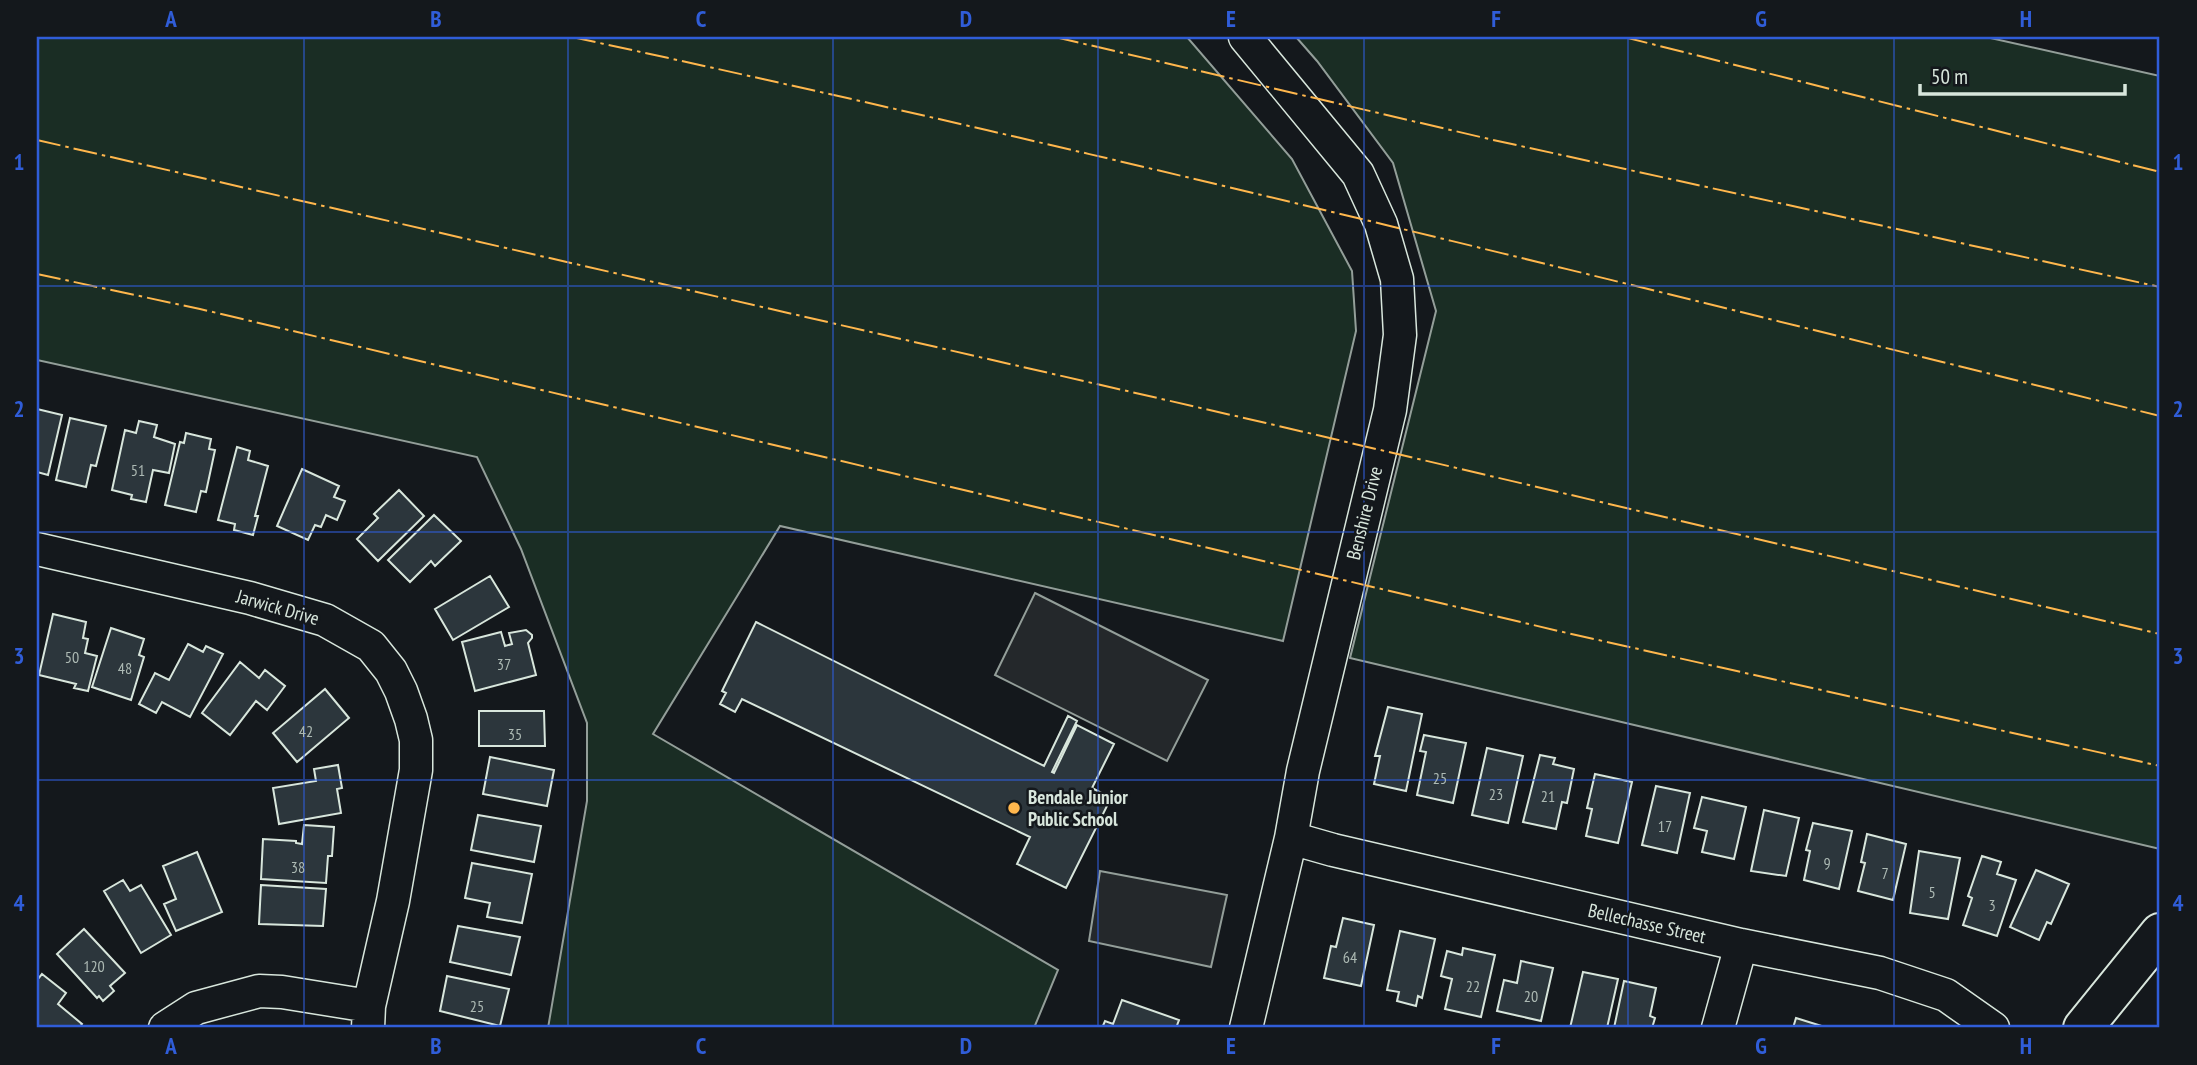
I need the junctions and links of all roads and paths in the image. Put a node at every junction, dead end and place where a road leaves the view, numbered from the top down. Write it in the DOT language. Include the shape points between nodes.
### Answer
graph roads {
  1 [pos="1245,37"];
  2 [pos="37,549"];
  3 [pos="1291,838"];
  4 [pos="2160,933"];
  5 [pos="1741,946"];
  6 [pos="369,1017"];
  7 [pos="165,1028"];
  8 [pos="1246,1028"];
  9 [pos="1718,1028"];
  10 [pos="1993,1028"];
  11 [pos="2083,1028"];
  1 -- 3 [label="street, Benshire Drive" via="1358,174 1381,224 1397,279 1400,335 1390,410"];
  2 -- 6 [label="street, Jarwick Drive" via="325,620 371,646 391,671 411,719 416,770"];
  3 -- 5 [label="street, Bellechasse Street"];
  3 -- 8 [label="street, Benshire Drive"];
  4 -- 11 [label="main road"];
  5 -- 9 [label="street"];
  5 -- 10 [label="street, Bellechasse Street" via="1913,983 1946,995"];
  6 -- 7 [label="street" via="282,992 259,991 196,1007"];
}
